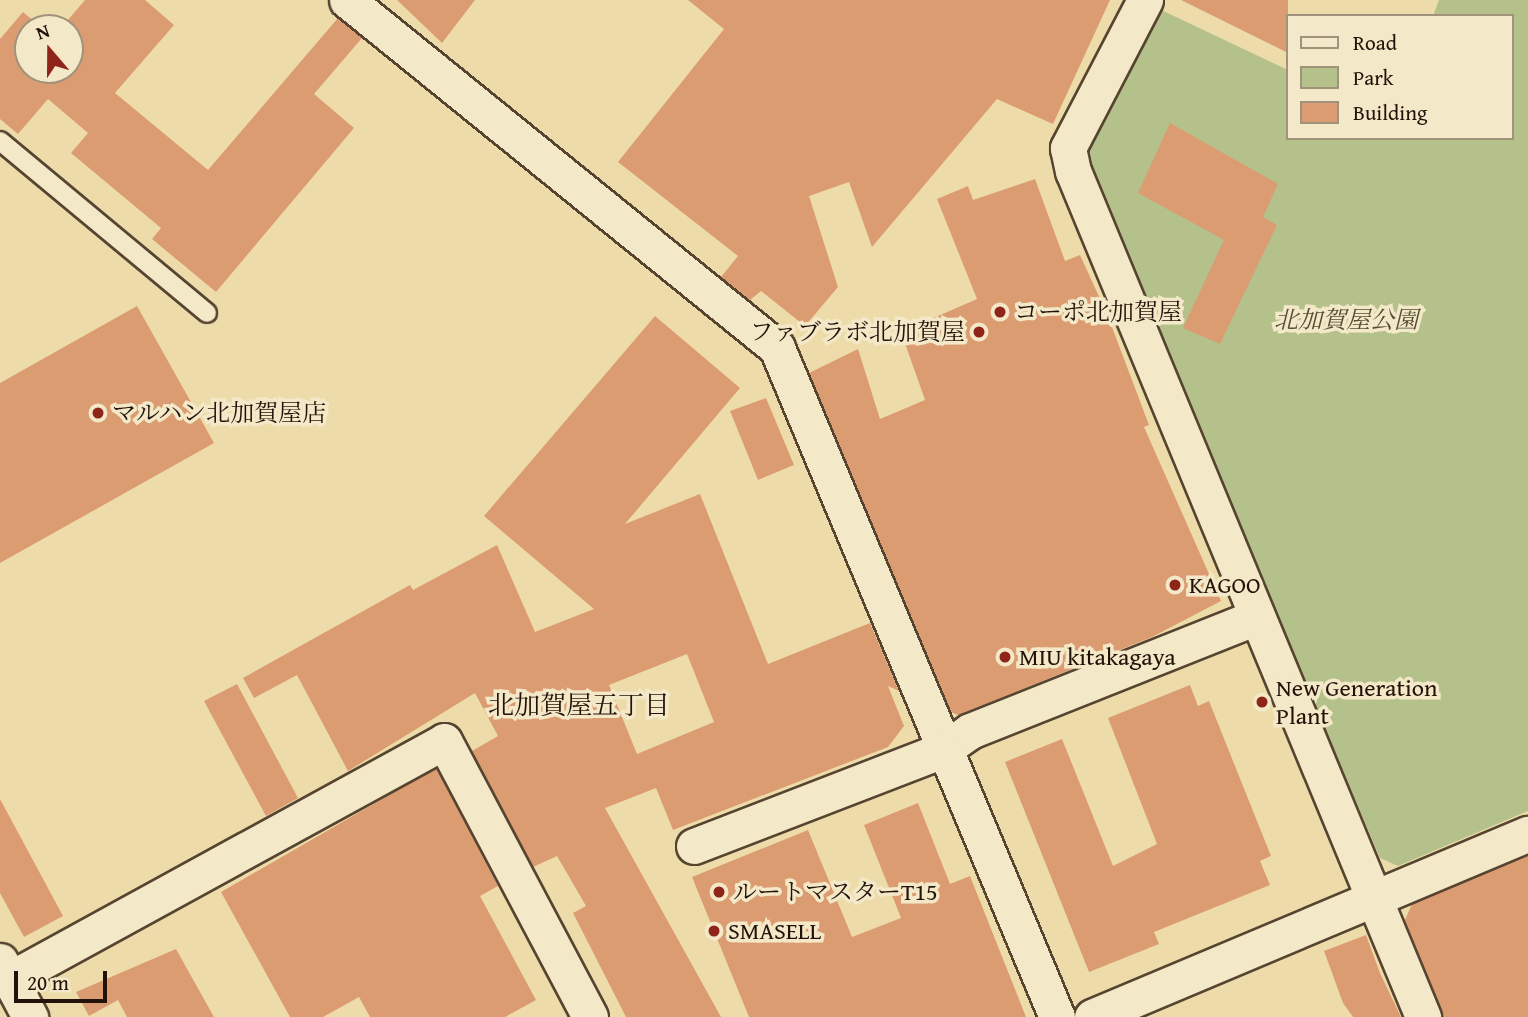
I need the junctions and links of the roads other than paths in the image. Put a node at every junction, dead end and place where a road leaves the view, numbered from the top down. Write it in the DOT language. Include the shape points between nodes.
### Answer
graph roads {
  1 [pos="347,0"];
  2 [pos="1145,0"];
  3 [pos="0,141"];
  4 [pos="207,313"];
  5 [pos="1257,617"];
  6 [pos="943,750"];
  7 [pos="1528,834"];
  8 [pos="695,846"];
  9 [pos="1373,897"];
  10 [pos="5,970"];
  11 [pos="30,1017"];
  12 [pos="590,1017"];
  13 [pos="1056,1017"];
  14 [pos="1092,1017"];
  15 [pos="1423,1017"];
  1 -- 6 [label="street" via="777,348"];
  2 -- 5 [label="street" via="1068,149"];
  3 -- 4 [label="lane"];
  5 -- 6 [label="street" via="970,731"];
  5 -- 9 [label="street"];
  6 -- 8 [label="street"];
  6 -- 13 [label="street"];
  7 -- 9 [label="street"];
  9 -- 14 [label="street"];
  9 -- 15 [label="street"];
  10 -- 11 [label="street"];
  10 -- 12 [label="street" via="444,741"];
}
